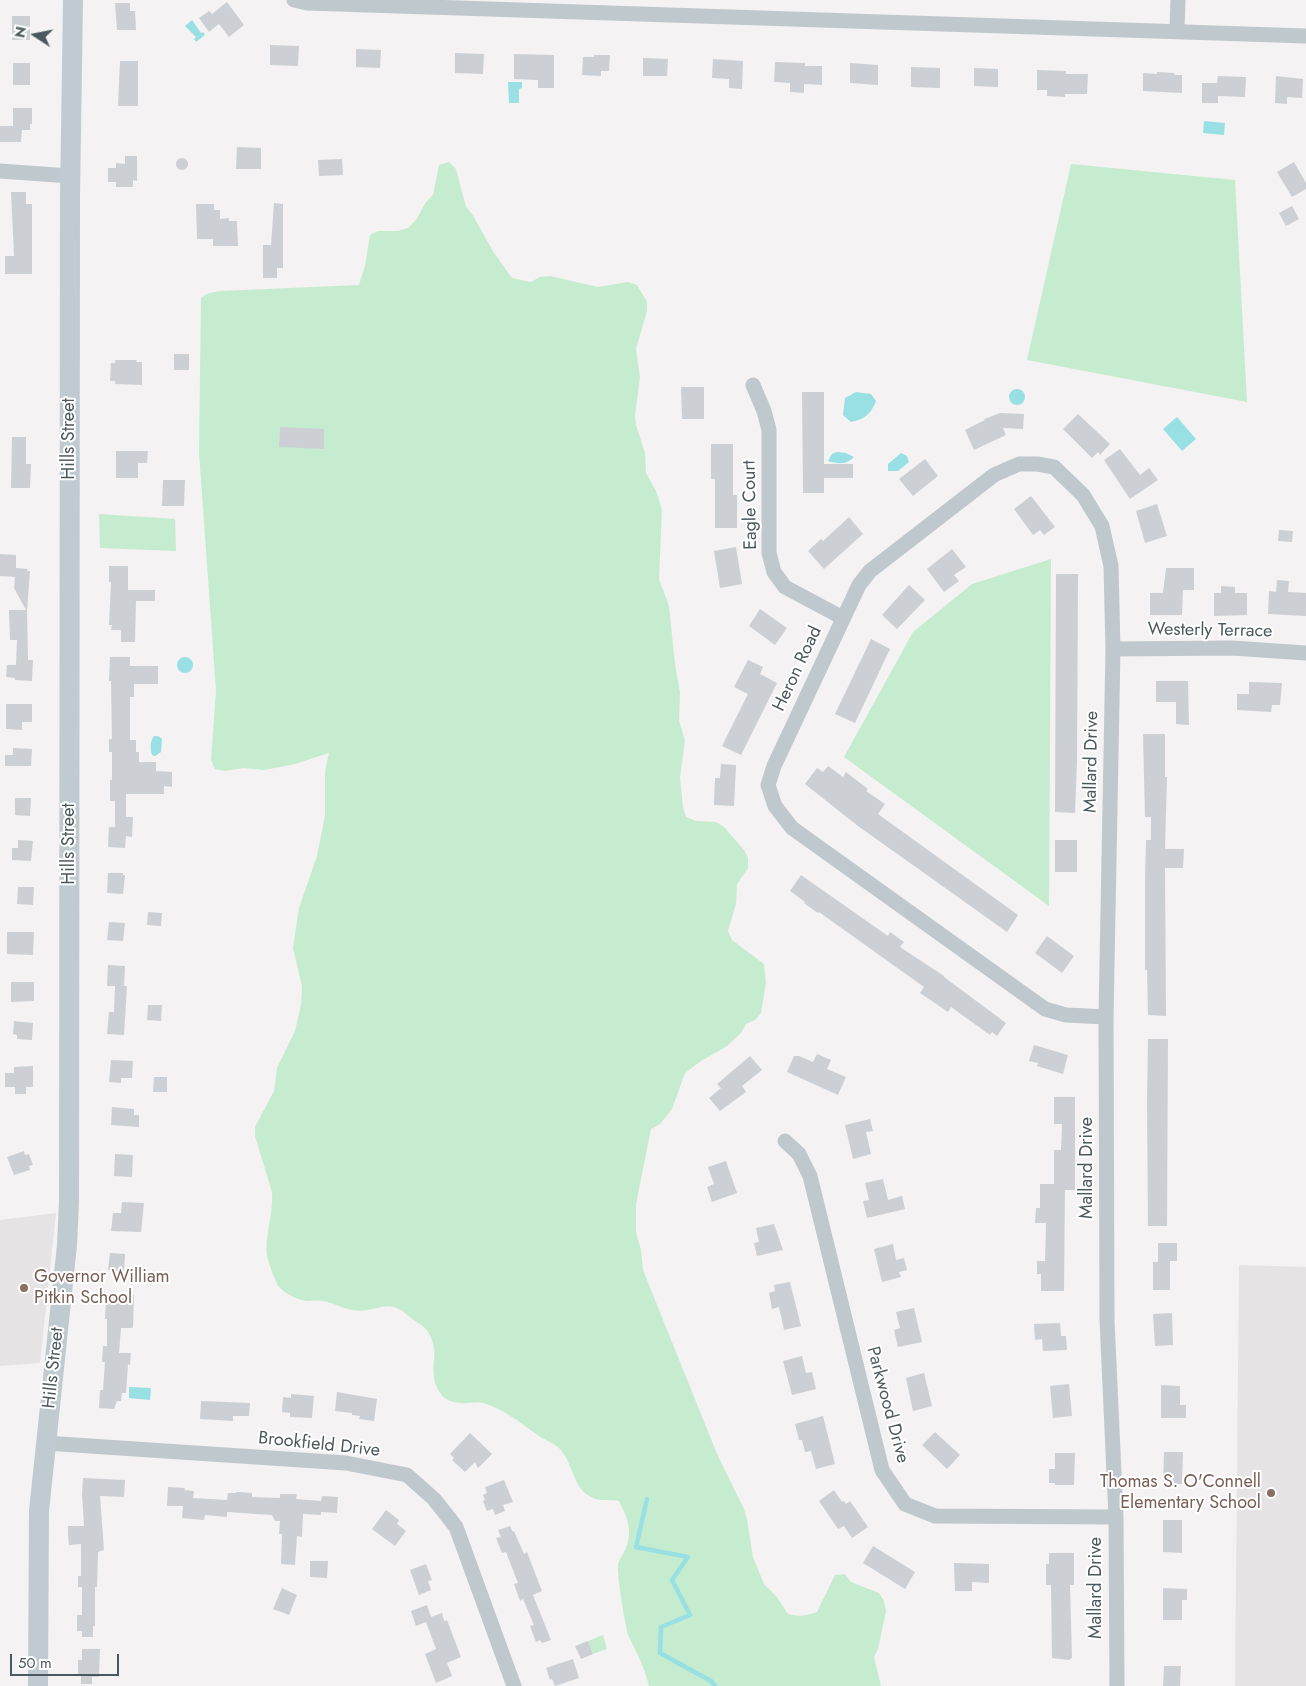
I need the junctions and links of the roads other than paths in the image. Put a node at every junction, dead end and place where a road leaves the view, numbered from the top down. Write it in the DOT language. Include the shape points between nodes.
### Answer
graph roads {
  1 [pos="74,0"];
  2 [pos="294,0"];
  3 [pos="1178,0"];
  4 [pos="574,6"];
  5 [pos="1177,30"];
  6 [pos="1306,36"];
  7 [pos="0,171"];
  8 [pos="70,176"];
  9 [pos="753,385"];
  10 [pos="843,618"];
  11 [pos="1113,650"];
  12 [pos="1306,653"];
  13 [pos="1106,1017"];
  14 [pos="785,1141"];
  15 [pos="45,1443"];
  16 [pos="1116,1516"];
  17 [pos="38,1686"];
  18 [pos="514,1686"];
  19 [pos="1117,1686"];
  1 -- 8 [label="street, Hills Street"];
  2 -- 4 [label="street" via="307,3"];
  3 -- 5 [label="street"];
  4 -- 5 [label="street"];
  5 -- 6 [label="street"];
  7 -- 8 [label="street"];
  8 -- 15 [label="street, Hills Street" via="69,1202"];
  9 -- 10 [label="street, Eagle Court" via="769,430 769,553 774,572 785,587"];
  10 -- 11 [label="street, Heron Road" via="859,585 870,571 994,475 1019,464 1037,464 1054,467 1083,495 1102,526 1111,566"];
  10 -- 13 [label="street, Heron Road" via="774,766 768,786 775,806 792,828 1046,1009 1066,1015"];
  11 -- 12 [label="street, Westerly Terrace" via="1232,648"];
  11 -- 13 [label="street, Mallard Drive"];
  13 -- 16 [label="street, Mallard Drive" via="1107,1320"];
  14 -- 16 [label="street, Parkwood Drive" via="799,1154 810,1176 882,1470 905,1504 935,1516"];
  15 -- 17 [label="street, Hills Street" via="39,1512"];
  15 -- 18 [label="street, Brookfield Drive" via="346,1463 408,1475 456,1526"];
  16 -- 19 [label="street, Mallard Drive"];
}
